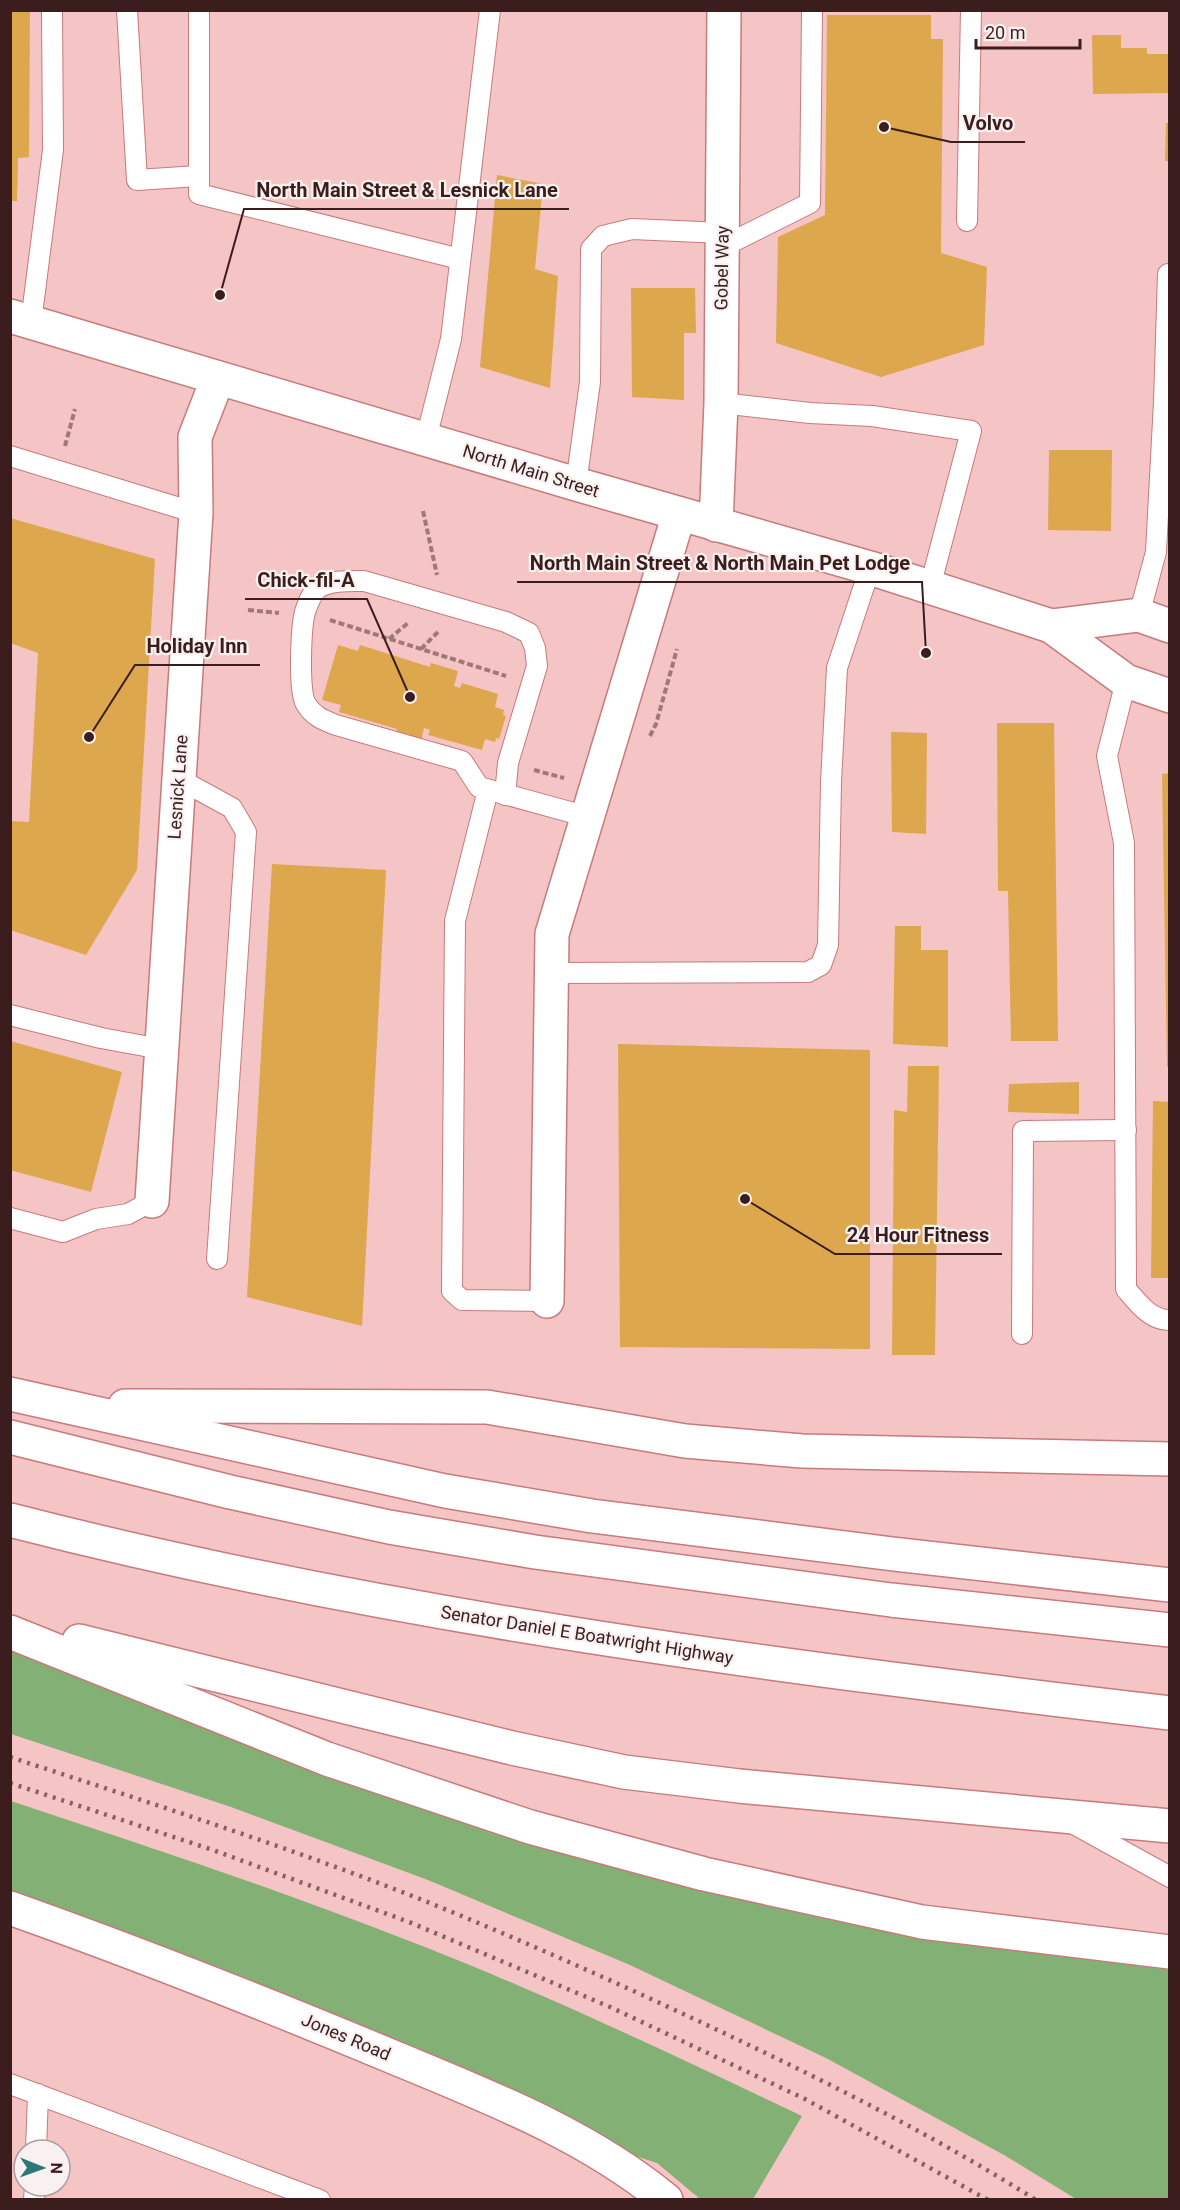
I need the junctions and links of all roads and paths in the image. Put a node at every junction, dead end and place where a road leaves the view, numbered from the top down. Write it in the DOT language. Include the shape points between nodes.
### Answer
graph roads {
  1 [pos="51,10"];
  2 [pos="127,10"];
  3 [pos="199,10"];
  4 [pos="490,10"];
  5 [pos="724,10"];
  6 [pos="813,10"];
  7 [pos="971,10"];
  8 [pos="198,176"];
  9 [pos="967,221"];
  10 [pos="722,240"];
  11 [pos="460,259"];
  12 [pos="1168,274"];
  13 [pos="21,319"];
  14 [pos="218,378"];
  15 [pos="1167,402"];
  16 [pos="721,403"];
  17 [pos="75,409"];
  18 [pos="426,439"];
  19 [pos="10,456"];
  20 [pos="58,471"];
  21 [pos="576,484"];
  22 [pos="196,513"];
  23 [pos="679,514"];
  24 [pos="716,525"];
  25 [pos="870,568"];
  26 [pos="930,587"];
  27 [pos="248,610"];
  28 [pos="304,615"];
  29 [pos="1138,615"];
  30 [pos="1051,626"];
  31 [pos="1170,626"];
  32 [pos="398,632"];
  33 [pos="389,639"];
  34 [pos="428,642"];
  35 [pos="678,645"];
  36 [pos="421,649"];
  37 [pos="507,677"];
  38 [pos="1126,681"];
  39 [pos="1170,696"];
  40 [pos="647,743"];
  41 [pos="178,779"];
  42 [pos="497,792"];
  43 [pos="588,816"];
  44 [pos="552,973"];
  45 [pos="10,1016"];
  46 [pos="161,1049"];
  47 [pos="1125,1130"];
  48 [pos="152,1201"];
  49 [pos="10,1218"];
  50 [pos="218,1259"];
  51 [pos="547,1301"];
  52 [pos="1170,1320"];
  53 [pos="1022,1334"];
  54 [pos="10,1394"];
  55 [pos="61,1406"];
  56 [pos="10,1437"];
  57 [pos="1170,1459"];
  58 [pos="10,1520"];
  59 [pos="1170,1585"];
  60 [pos="10,1624"];
  61 [pos="1170,1630"];
  62 [pos="10,1632"];
  63 [pos="1170,1713"];
  64 [pos="1061,1816"];
  65 [pos="1170,1826"];
  66 [pos="1170,1877"];
  67 [pos="10,1908"];
  68 [pos="1170,1952"];
  69 [pos="10,2084"];
  70 [pos="38,2094"];
  71 [pos="36,2138"];
  72 [pos="320,2199"];
  73 [pos="666,2199"];
  1 -- 13 [label="lane" via="53,150"];
  2 -- 8 [label="lane" via="137,180"];
  3 -- 8 [label="lane"];
  4 -- 11 [label="lane"];
  5 -- 10 [label="main road, Gobel Way"];
  6 -- 10 [label="lane" via="810,203"];
  7 -- 9 [label="lane"];
  8 -- 11 [label="lane" via="199,194"];
  10 -- 16 [label="main road, Gobel Way"];
  10 -- 21 [label="lane" via="632,229 603,236 591,249 590,382"];
  11 -- 18 [label="lane" via="451,339"];
  12 -- 15 [label="lane"];
  13 -- 14 [label="main road, North Main Street"];
  14 -- 18 [label="main road, North Main Street"];
  14 -- 22 [label="main road, Lesnick Lane" via="195,437"];
  15 -- 29 [label="lane" via="1156,552"];
  16 -- 24 [label="main road, Gobel Way"];
  16 -- 26 [label="lane" via="872,416 971,431"];
  17 -- 20 [label="path"];
  18 -- 21 [label="main road, North Main Street"];
  19 -- 20 [label="lane"];
  20 -- 22 [label="lane"];
  21 -- 23 [label="main road, North Main Street"];
  22 -- 41 [label="main road, Lesnick Lane"];
  23 -- 24 [label="main road, North Main Street"];
  23 -- 43 [label="main road"];
  24 -- 25 [label="main road, North Main Street"];
  25 -- 26 [label="main road, North Main Street"];
  25 -- 44 [label="lane" via="837,668 828,945 821,965 808,972"];
  26 -- 30 [label="main road, North Main Street"];
  27 -- 28 [label="path"];
  28 -- 33 [label="path"];
  28 -- 42 [label="lane" via="301,685 304,702 316,716 462,761 479,787"];
  28 -- 42 [label="lane" via="320,587 364,581 506,622 529,633 536,648 537,666"];
  29 -- 30 [label="main road, North Main Street"];
  29 -- 31 [label="main road, North Main Street"];
  30 -- 38 [label="main road, North Main Street"];
  32 -- 33 [label="path"];
  33 -- 36 [label="path"];
  34 -- 36 [label="path"];
  35 -- 40 [label="path"];
  36 -- 37 [label="path"];
  38 -- 39 [label="main road, North Main Street"];
  38 -- 47 [label="lane" via="1107,756 1124,843"];
  41 -- 46 [label="main road, Lesnick Lane"];
  41 -- 50 [label="lane" via="232,808 246,832"];
  42 -- 43 [label="lane"];
  42 -- 51 [label="lane" via="454,921 452,1291 462,1300"];
  43 -- 44 [label="main road" via="552,934"];
  44 -- 51 [label="main road"];
  45 -- 46 [label="lane"];
  46 -- 48 [label="main road, Lesnick Lane"];
  47 -- 52 [label="lane" via="1126,1290 1145,1311 1163,1321"];
  47 -- 53 [label="lane" via="1023,1131"];
  48 -- 49 [label="lane" via="128,1214 96,1219 63,1232"];
  54 -- 55 [label="main road"];
  55 -- 57 [label="main road" via="487,1407 685,1441 802,1450"];
  55 -- 59 [label="main road" via="445,1491 592,1516"];
  56 -- 61 [label="main road" via="378,1525 535,1552 891,1600"];
  58 -- 63 [label="main road, Senator Daniel E Boatwright Highway" via="239,1574 526,1628"];
  60 -- 64 [label="main road" via="624,1772"];
  62 -- 68 [label="main road" via="327,1759 530,1827 704,1875 922,1922"];
  64 -- 65 [label="main road"];
  64 -- 66 [label="lane"];
  67 -- 73 [label="main road, Jones Road" via="243,1994 458,2084 567,2134 620,2165"];
  69 -- 70 [label="lane"];
  70 -- 71 [label="lane"];
  70 -- 72 [label="lane"];
}
